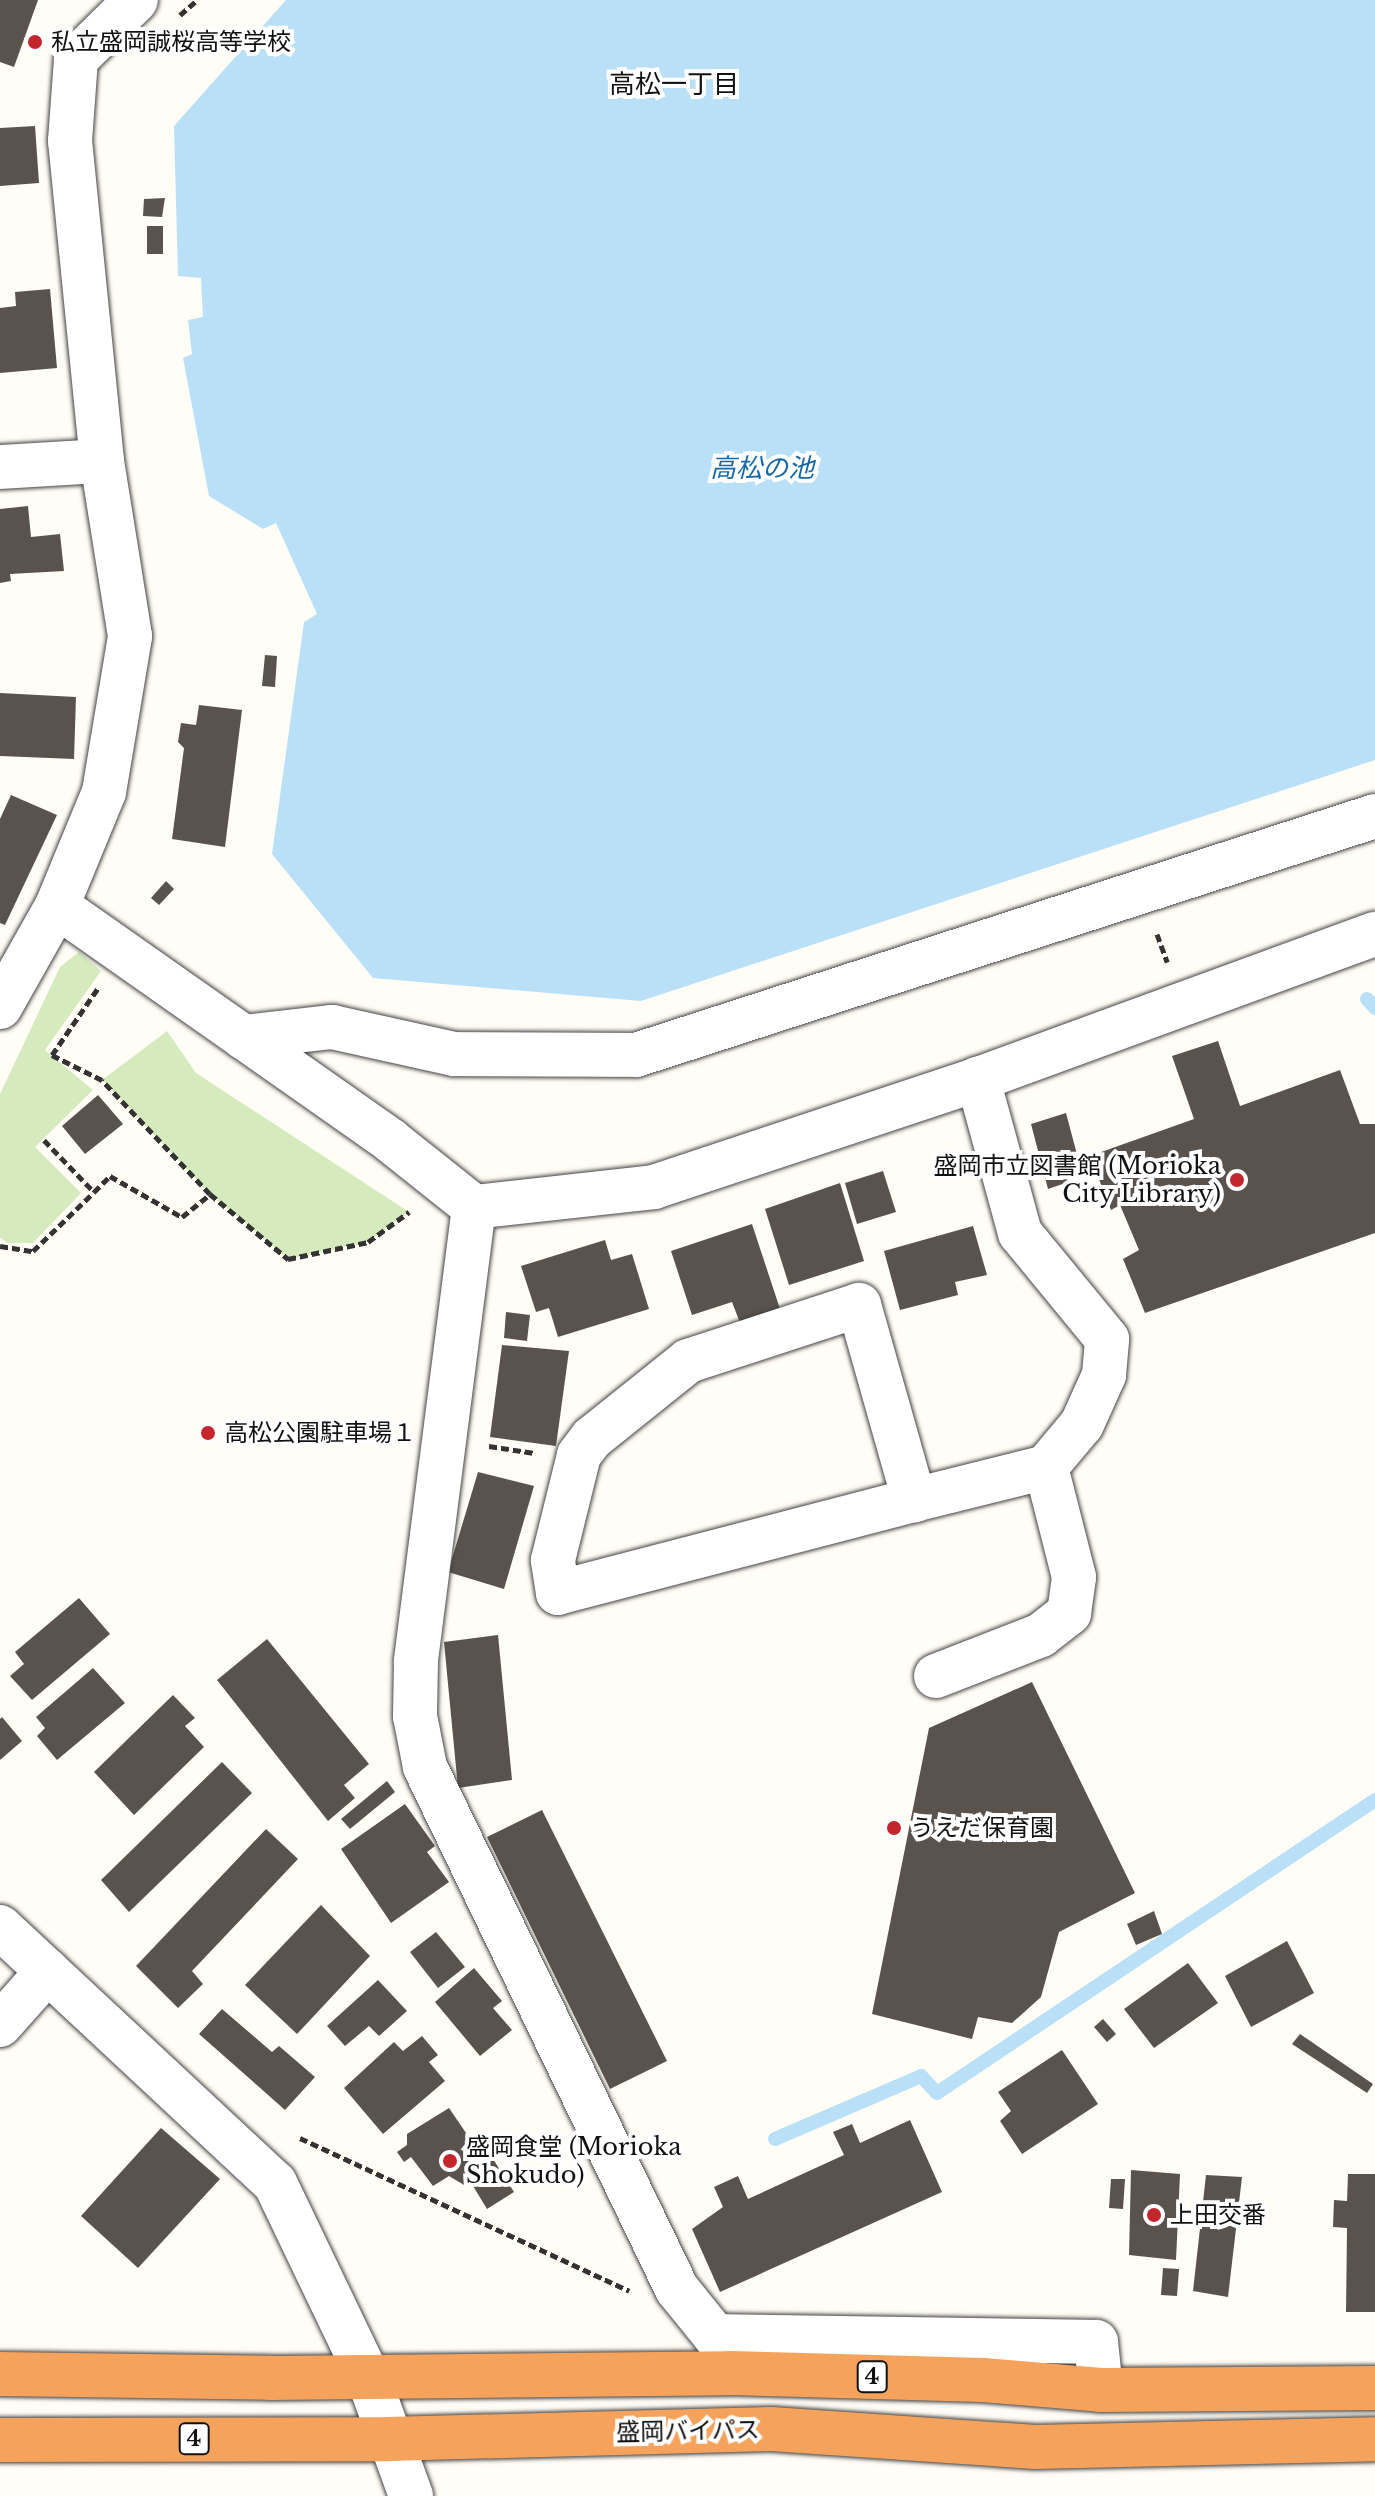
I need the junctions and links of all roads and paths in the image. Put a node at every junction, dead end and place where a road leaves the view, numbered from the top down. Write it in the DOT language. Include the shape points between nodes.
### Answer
graph roads {
  1 [pos="136,0"];
  2 [pos="102,461"];
  3 [pos="0,467"];
  4 [pos="1375,816"];
  5 [pos="1142,894"];
  6 [pos="57,906"];
  7 [pos="1375,934"];
  8 [pos="122,952"];
  9 [pos="1182,1004"];
  10 [pos="0,1007"];
  11 [pos="243,1037"];
  12 [pos="978,1079"];
  13 [pos="44,1140"];
  14 [pos="94,1192"];
  15 [pos="210,1194"];
  16 [pos="474,1207"];
  17 [pos="409,1212"];
  18 [pos="0,1246"];
  19 [pos="1046,1467"];
  20 [pos="914,1500"];
  21 [pos="936,1676"];
  22 [pos="0,1927"];
  23 [pos="48,1971"];
  24 [pos="0,2025"];
  25 [pos="300,2138"];
  26 [pos="686,2298"];
  27 [pos="0,2374"];
  28 [pos="368,2377"];
  29 [pos="1375,2388"];
  30 [pos="1101,2390"];
  31 [pos="388,2439"];
  32 [pos="1375,2439"];
  33 [pos="0,2440"];
  34 [pos="411,2496"];
  1 -- 2 [label="street" via="76,59 70,141"];
  2 -- 3 [label="street"];
  2 -- 6 [label="street" via="130,636 104,792"];
  4 -- 5 [label="street"];
  5 -- 9 [label="path"];
  5 -- 11 [label="street" via="636,1055 454,1054 332,1027"];
  6 -- 8 [label="street"];
  6 -- 10 [label="street"];
  7 -- 9 [label="street"];
  8 -- 11 [label="street"];
  8 -- 15 [label="path" via="52,1055 102,1080"];
  9 -- 12 [label="street"];
  11 -- 16 [label="street"];
  12 -- 16 [label="street" via="654,1187"];
  12 -- 19 [label="street" via="1020,1233 1107,1339 1104,1375 1082,1424"];
  13 -- 14 [label="path"];
  14 -- 15 [label="path" via="110,1176 182,1217"];
  14 -- 18 [label="path" via="33,1251"];
  15 -- 17 [label="path" via="288,1259 368,1242"];
  16 -- 26 [label="street" via="416,1662 415,1716 425,1767"];
  19 -- 20 [label="street"];
  19 -- 21 [label="street" via="1074,1577 1069,1613 1041,1635"];
  20 -- 20 [label="street" via="859,1305 688,1361 592,1438 579,1455 553,1560 558,1593"];
  22 -- 23 [label="street"];
  23 -- 24 [label="street"];
  23 -- 28 [label="street" via="275,2183"];
  25 -- 26 [label="path" via="617,2289"];
  26 -- 30 [label="street" via="715,2336 1096,2342"];
  27 -- 28 [label="highway, 4"];
  28 -- 30 [label="highway, 4" via="730,2373 983,2380"];
  28 -- 31 [label="street"];
  29 -- 30 [label="highway, 4"];
  31 -- 32 [label="highway, 盛岡バイパス / 4" via="771,2429 1035,2447"];
  31 -- 33 [label="highway, 盛岡バイパス / 4"];
  31 -- 34 [label="street"];
}
